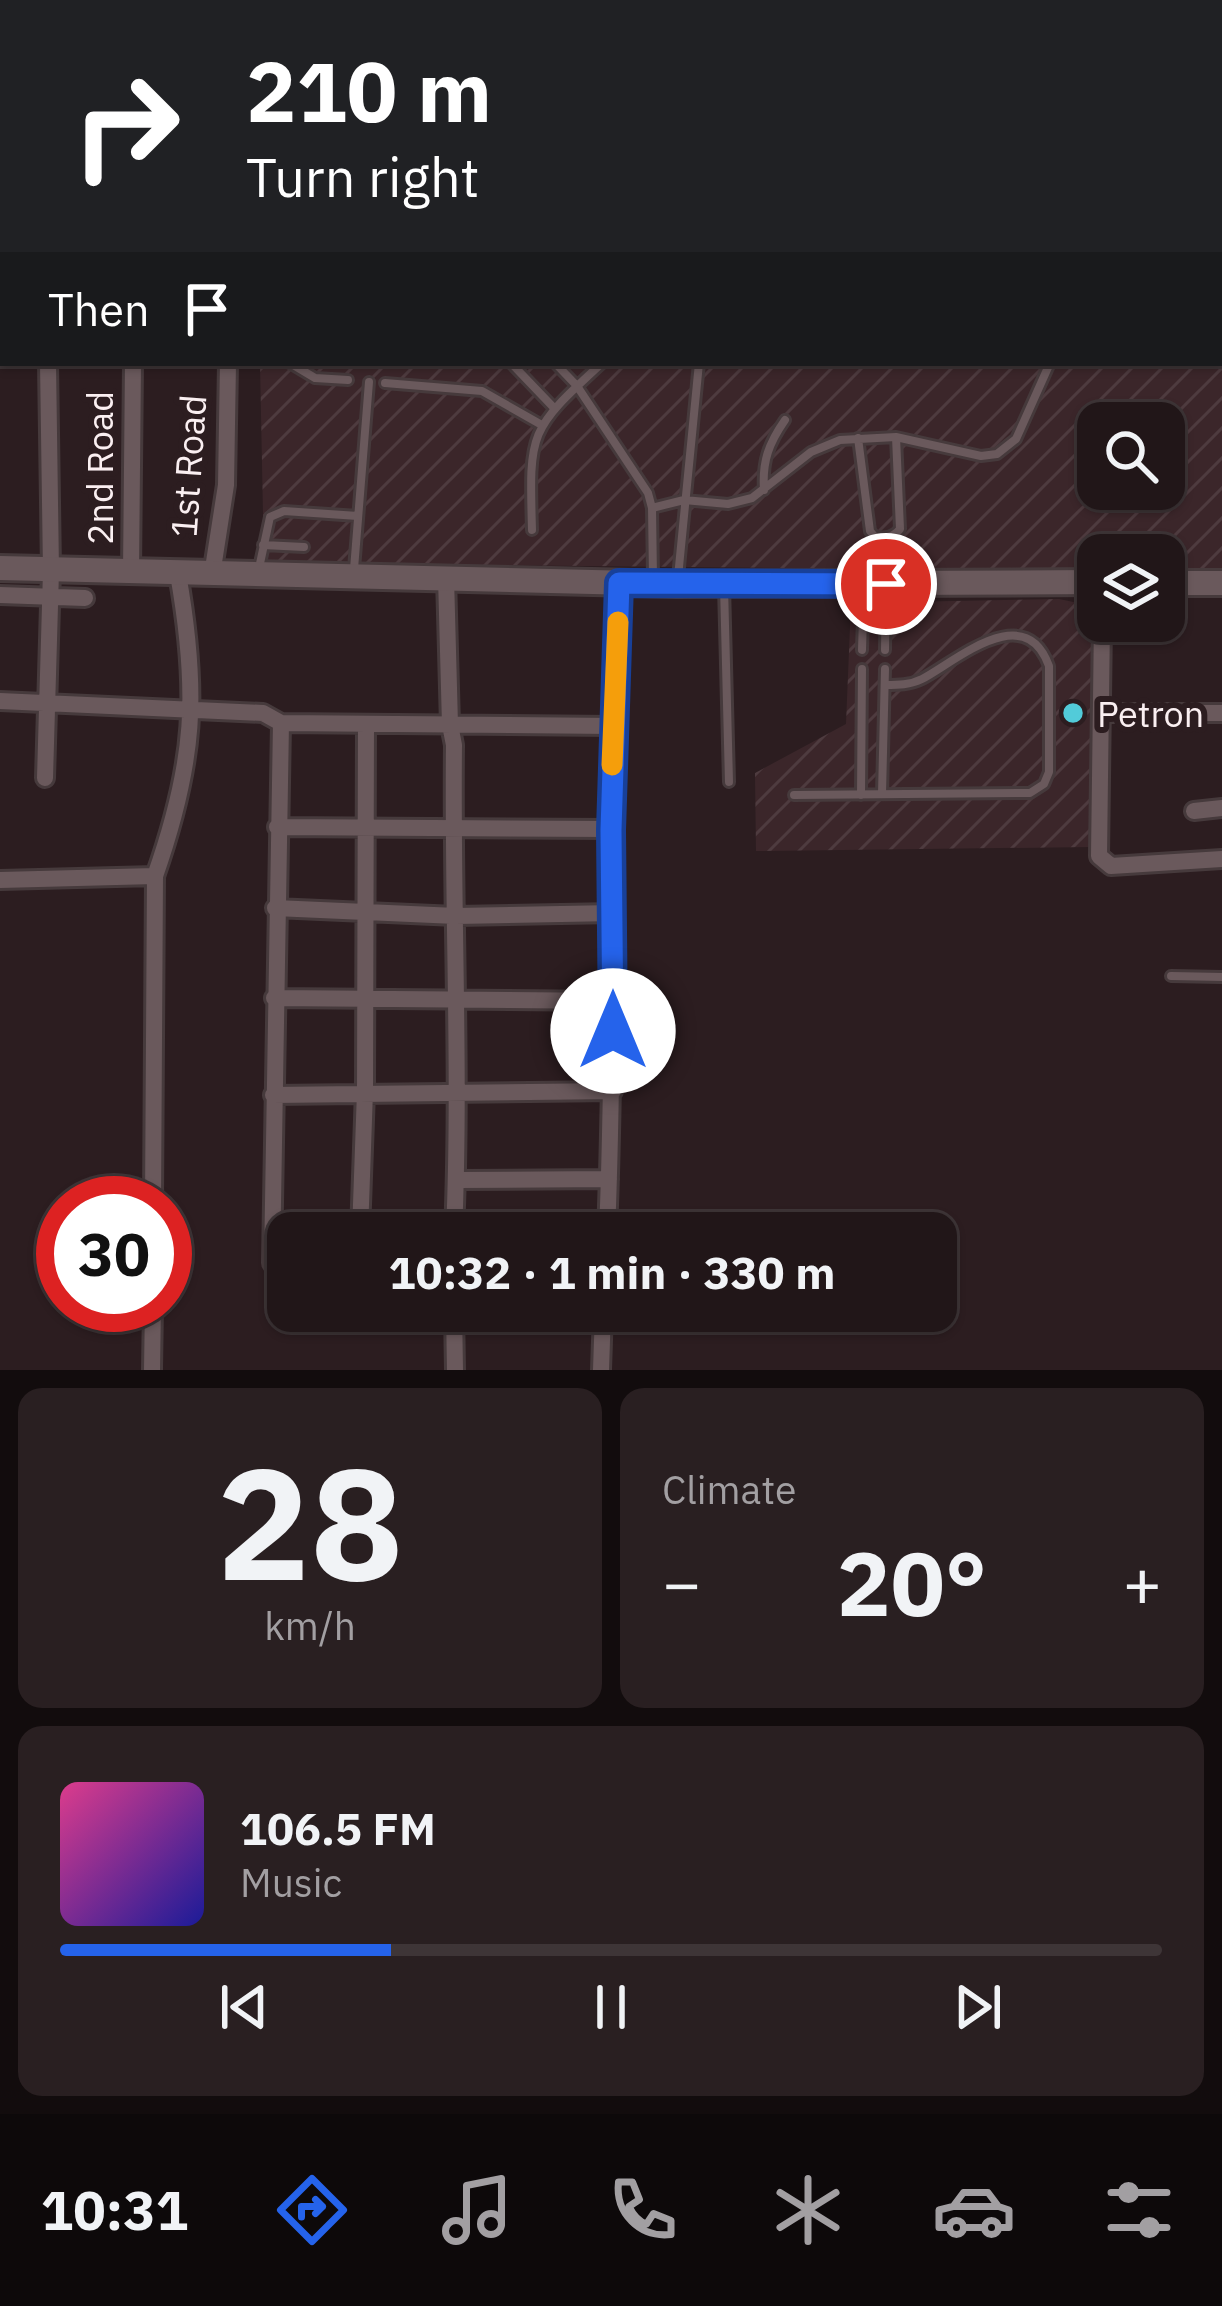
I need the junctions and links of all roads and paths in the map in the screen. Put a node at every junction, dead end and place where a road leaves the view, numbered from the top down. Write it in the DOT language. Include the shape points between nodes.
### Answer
graph roads {
  1 [pos="48,366"];
  2 [pos="133,366"];
  3 [pos="228,366"];
  4 [pos="295,366"];
  5 [pos="514,366"];
  6 [pos="558,366"];
  7 [pos="587,366"];
  8 [pos="599,366"];
  9 [pos="699,366"];
  10 [pos="1049,366"];
  11 [pos="588,376"];
  12 [pos="348,380"];
  13 [pos="369,382"];
  14 [pos="385,383"];
  15 [pos="577,386"];
  16 [pos="555,409"];
  17 [pos="785,420"];
  18 [pos="541,424"];
  19 [pos="896,437"];
  20 [pos="858,438"];
  21 [pos="764,491"];
  22 [pos="684,500"];
  23 [pos="652,508"];
  24 [pos="358,516"];
  25 [pos="532,530"];
  26 [pos="263,545"];
  27 [pos="304,548"];
  28 [pos="0,568"];
  29 [pos="52,571"];
  30 [pos="131,573"];
  31 [pos="178,574"];
  32 [pos="212,575"];
  33 [pos="258,575"];
  34 [pos="353,577"];
  35 [pos="446,578"];
  36 [pos="1077,582"];
  37 [pos="619,583"];
  38 [pos="1185,583"];
  39 [pos="1222,583"];
  40 [pos="665,584"];
  41 [pos="724,584"];
  42 [pos="875,584"];
  43 [pos="0,595"];
  44 [pos="50,597"];
  45 [pos="85,598"];
  46 [pos="1102,642"];
  47 [pos="862,650"];
  48 [pos="885,650"];
  49 [pos="862,669"];
  50 [pos="885,669"];
  51 [pos="885,686"];
  52 [pos="0,701"];
  53 [pos="46,703"];
  54 [pos="192,709"];
  55 [pos="1222,712"];
  56 [pos="1102,713"];
  57 [pos="280,723"];
  58 [pos="366,724"];
  59 [pos="450,724"];
  60 [pos="613,726"];
  61 [pos="45,778"];
  62 [pos="729,782"];
  63 [pos="882,794"];
  64 [pos="861,795"];
  65 [pos="794,796"];
  66 [pos="1222,808"];
  67 [pos="1194,811"];
  68 [pos="277,827"];
  69 [pos="365,828"];
  70 [pos="453,829"];
  71 [pos="611,830"];
  72 [pos="1222,860"];
  73 [pos="155,876"];
  74 [pos="0,880"];
  75 [pos="275,908"];
  76 [pos="364,913"];
  77 [pos="614,913"];
  78 [pos="456,916"];
  79 [pos="1171,976"];
  80 [pos="1222,976"];
  81 [pos="274,998"];
  82 [pos="458,1000"];
  83 [pos="363,1001"];
  84 [pos="613,1001"];
  85 [pos="459,1090"];
  86 [pos="365,1091"];
  87 [pos="613,1091"];
  88 [pos="273,1095"];
  89 [pos="153,1176"];
  90 [pos="609,1179"];
  91 [pos="457,1180"];
  92 [pos="272,1212"];
  93 [pos="361,1212"];
  94 [pos="455,1212"];
  95 [pos="608,1212"];
  96 [pos="152,1332"];
  97 [pos="454,1332"];
  98 [pos="602,1332"];
  99 [pos="152,1370"];
  100 [pos="455,1370"];
  101 [pos="601,1370"];
  1 -- 29 [label="street"];
  2 -- 30 [label="street, 2nd Road"];
  3 -- 32 [label="street, 1st Road" via="226,485"];
  4 -- 12 [label="lane" via="315,378"];
  5 -- 16 [label="lane"];
  6 -- 15 [label="lane"];
  7 -- 11 [label="lane"];
  8 -- 11 [label="lane"];
  9 -- 22 [label="lane"];
  10 -- 19 [label="lane" via="1016,439 997,454"];
  11 -- 15 [label="lane"];
  13 -- 24 [label="lane"];
  14 -- 18 [label="lane" via="473,388"];
  15 -- 16 [label="lane"];
  15 -- 23 [label="lane" via="637,472"];
  16 -- 18 [label="lane"];
  17 -- 21 [label="lane" via="764,461"];
  18 -- 25 [label="lane" via="530,461"];
  19 -- 20 [label="lane"];
  19 -- 20 [label="lane" via="900,529 883,538 870,531"];
  20 -- 21 [label="lane" via="811,452"];
  21 -- 22 [label="lane" via="739,503"];
  22 -- 23 [label="lane"];
  22 -- 40 [label="lane"];
  23 -- 40 [label="lane"];
  24 -- 26 [label="lane" via="284,511 270,517"];
  24 -- 34 [label="lane"];
  26 -- 27 [label="lane"];
  26 -- 33 [label="lane"];
  28 -- 29 [label="main road"];
  29 -- 30 [label="main road"];
  29 -- 44 [label="street"];
  30 -- 31 [label="main road"];
  31 -- 32 [label="main road"];
  31 -- 54 [label="street"];
  32 -- 33 [label="main road"];
  33 -- 34 [label="main road"];
  34 -- 35 [label="main road"];
  35 -- 37 [label="main road"];
  35 -- 59 [label="street"];
  36 -- 42 [label="main road"];
  37 -- 40 [label="main road"];
  37 -- 60 [label="street"];
  38 -- 39 [label="main road"];
  40 -- 41 [label="main road"];
  41 -- 42 [label="main road"];
  41 -- 62 [label="lane"];
  42 -- 47 [label="lane"];
  42 -- 48 [label="lane"];
  43 -- 44 [label="street"];
  44 -- 45 [label="street"];
  44 -- 53 [label="street"];
  46 -- 56 [label="street"];
  49 -- 64 [label="lane"];
  50 -- 51 [label="lane"];
  51 -- 63 [label="lane"];
  51 -- 63 [label="lane" via="918,682 985,640 1029,640 1048,666 1049,772 1030,793"];
  52 -- 53 [label="street"];
  53 -- 54 [label="street"];
  53 -- 61 [label="street"];
  54 -- 57 [label="street" via="262,713"];
  54 -- 73 [label="street" via="177,813"];
  55 -- 56 [label="street"];
  56 -- 72 [label="street" via="1102,861"];
  57 -- 58 [label="street"];
  57 -- 68 [label="street"];
  58 -- 59 [label="street"];
  58 -- 69 [label="street"];
  59 -- 60 [label="street"];
  59 -- 70 [label="street"];
  60 -- 71 [label="street"];
  63 -- 64 [label="lane"];
  64 -- 65 [label="lane"];
  66 -- 67 [label="street"];
  68 -- 69 [label="street"];
  68 -- 75 [label="street"];
  69 -- 70 [label="street"];
  69 -- 76 [label="street"];
  70 -- 71 [label="street"];
  70 -- 78 [label="street"];
  71 -- 77 [label="street"];
  73 -- 74 [label="street"];
  73 -- 89 [label="street"];
  75 -- 76 [label="street"];
  75 -- 81 [label="street"];
  76 -- 78 [label="street"];
  76 -- 83 [label="street"];
  77 -- 78 [label="street"];
  77 -- 84 [label="street"];
  78 -- 82 [label="street"];
  79 -- 80 [label="lane"];
  81 -- 83 [label="street"];
  81 -- 88 [label="street"];
  82 -- 83 [label="street"];
  82 -- 84 [label="street"];
  82 -- 85 [label="street"];
  83 -- 86 [label="street"];
  84 -- 87 [label="street"];
  85 -- 86 [label="street"];
  85 -- 87 [label="street"];
  85 -- 91 [label="street"];
  86 -- 88 [label="street"];
  86 -- 93 [label="street"];
  87 -- 90 [label="street"];
  88 -- 92 [label="street"];
  90 -- 91 [label="street"];
  90 -- 95 [label="street"];
  91 -- 94 [label="street"];
  96 -- 99 [label="street"];
  97 -- 100 [label="street"];
  98 -- 101 [label="street"];
}
